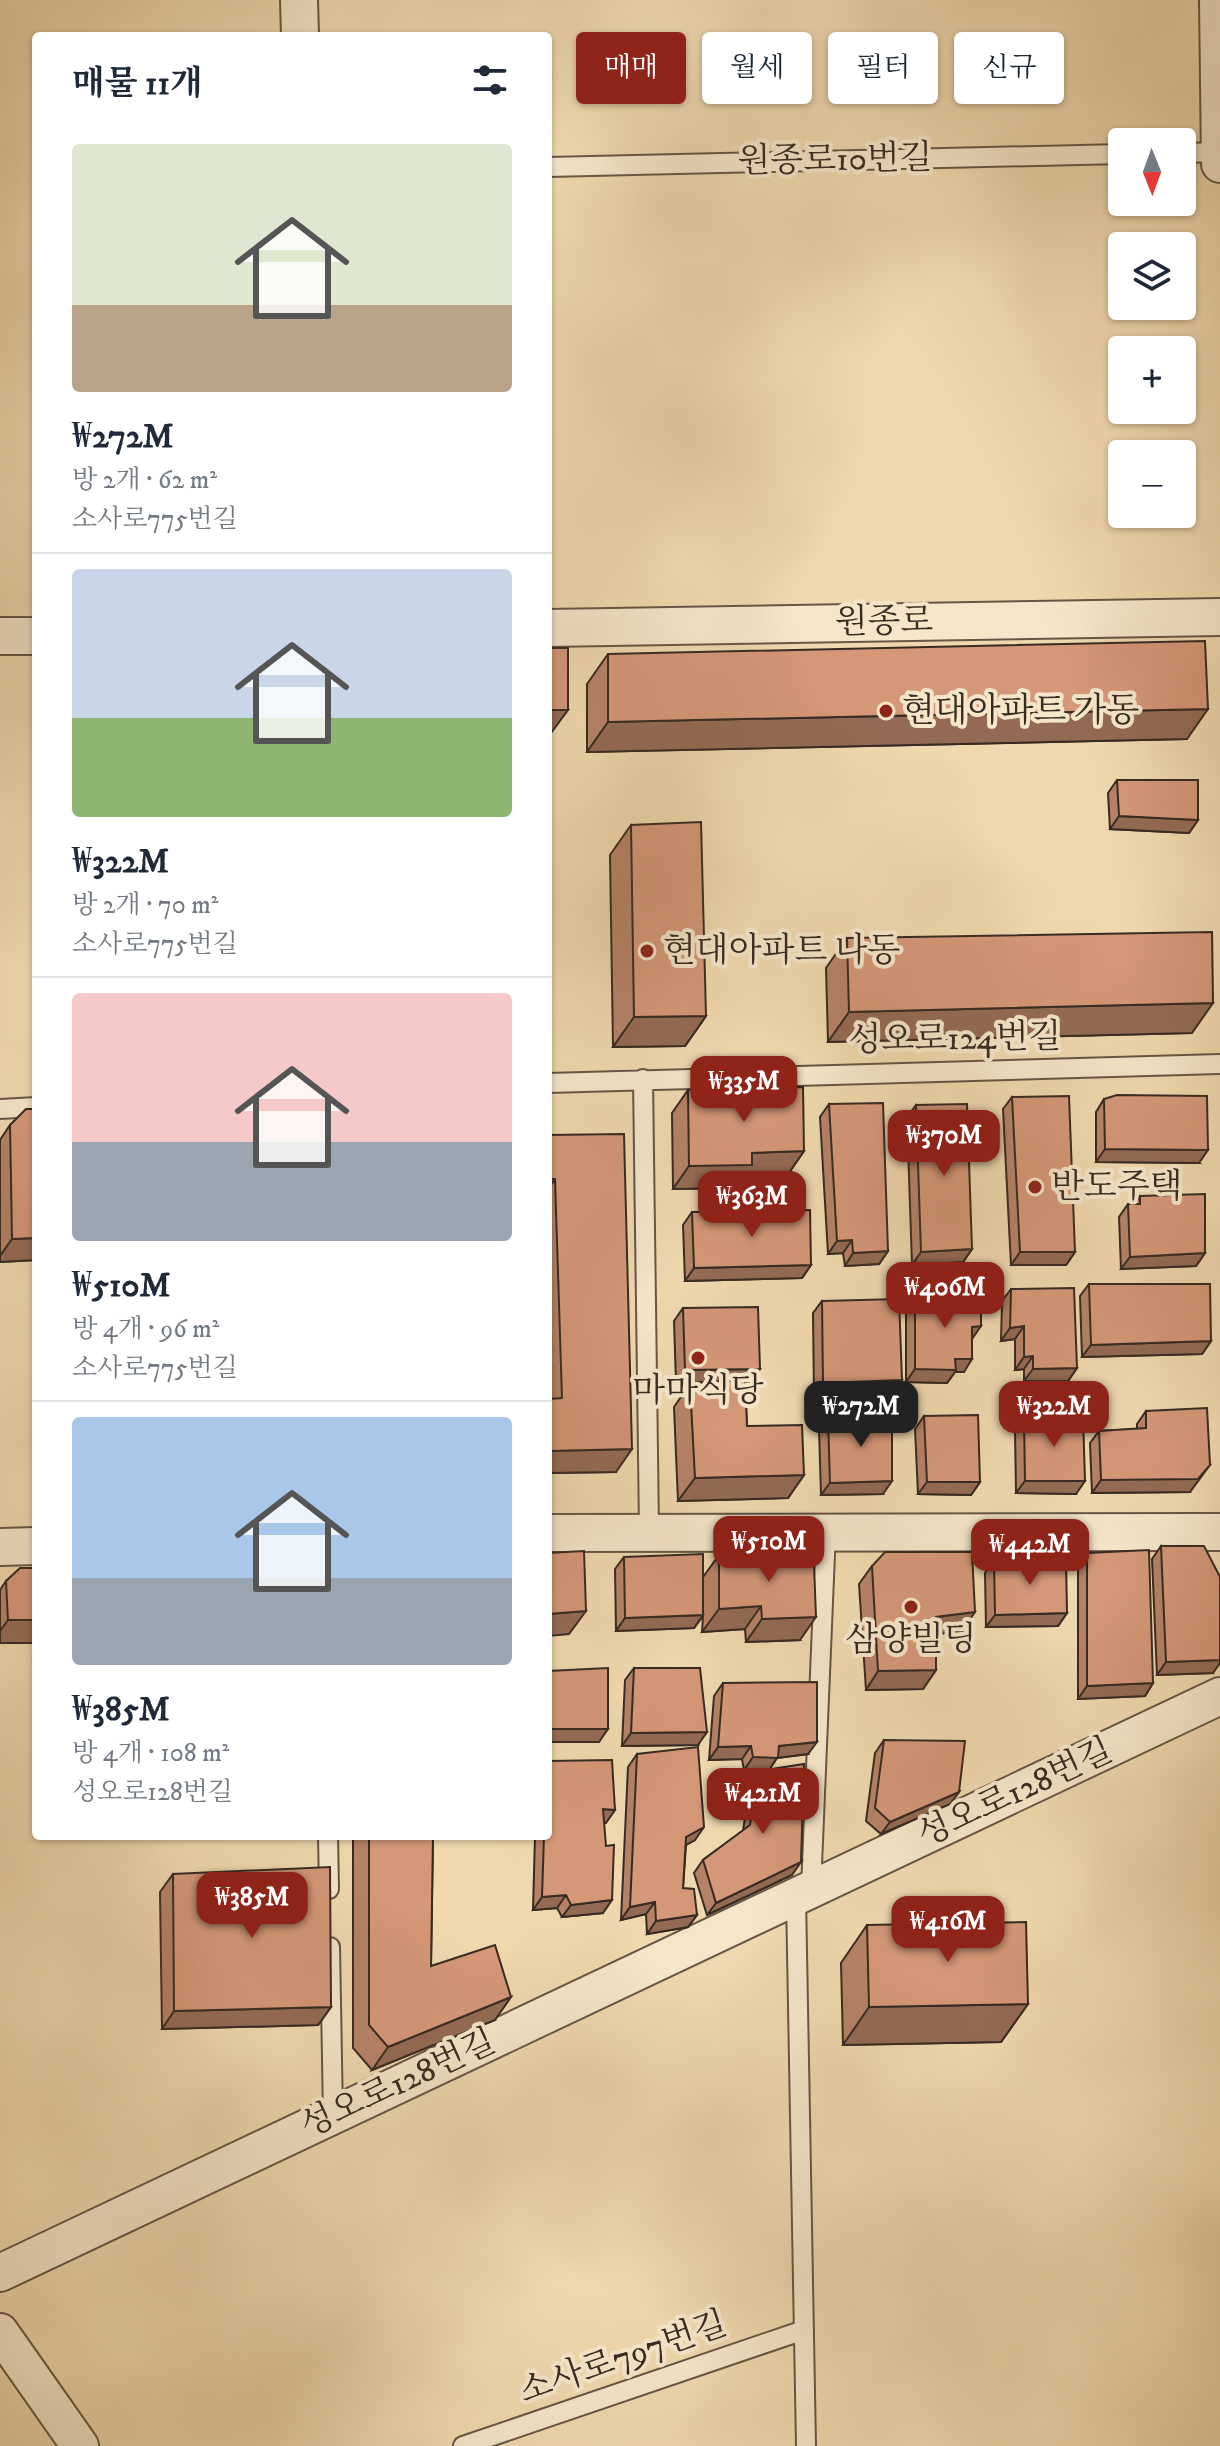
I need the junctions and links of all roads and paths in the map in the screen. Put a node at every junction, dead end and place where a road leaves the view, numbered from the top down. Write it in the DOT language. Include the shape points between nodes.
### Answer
graph roads {
  1 [pos="299,0"];
  2 [pos="1218,0"];
  3 [pos="300,32"];
  4 [pos="1220,152"];
  5 [pos="1196,153"];
  6 [pos="1108,154"];
  7 [pos="1220,164"];
  8 [pos="552,167"];
  9 [pos="1220,617"];
  10 [pos="552,628"];
  11 [pos="0,636"];
  12 [pos="32,636"];
  13 [pos="1220,1064"];
  14 [pos="643,1079"];
  15 [pos="552,1083"];
  16 [pos="32,1107"];
  17 [pos="0,1109"];
  18 [pos="649,1530"];
  19 [pos="826,1530"];
  20 [pos="1220,1532"];
  21 [pos="552,1533"];
  22 [pos="32,1546"];
  23 [pos="0,1547"];
  24 [pos="1220,1696"];
  25 [pos="328,1840"];
  26 [pos="804,1893"];
  27 [pos="333,2115"];
  28 [pos="0,2273"];
  29 [pos="804,2330"];
  30 [pos="0,2332"];
  31 [pos="80,2446"];
  32 [pos="463,2446"];
  33 [pos="806,2446"];
  1 -- 3 [label="street"];
  2 -- 4 [label="street"];
  4 -- 5 [label="lane"];
  4 -- 7 [label="street"];
  6 -- 8 [label="lane, 원종로10번길"];
  9 -- 10 [label="street, 원종로"];
  11 -- 12 [label="street"];
  13 -- 14 [label="lane, 성오로124번길"];
  14 -- 15 [label="lane, 성오로124번길"];
  14 -- 18 [label="lane"];
  16 -- 17 [label="lane"];
  18 -- 19 [label="street"];
  18 -- 21 [label="street"];
  19 -- 20 [label="street"];
  19 -- 26 [label="lane"];
  22 -- 23 [label="street"];
  24 -- 26 [label="street, 성오로128번길"];
  25 -- 27 [label="lane"];
  26 -- 27 [label="street, 성오로128번길"];
  26 -- 29 [label="lane"];
  27 -- 28 [label="street, 성오로128번길"];
  29 -- 32 [label="lane, 소사로797번길"];
  29 -- 33 [label="lane"];
  30 -- 31 [label="street"];
}
